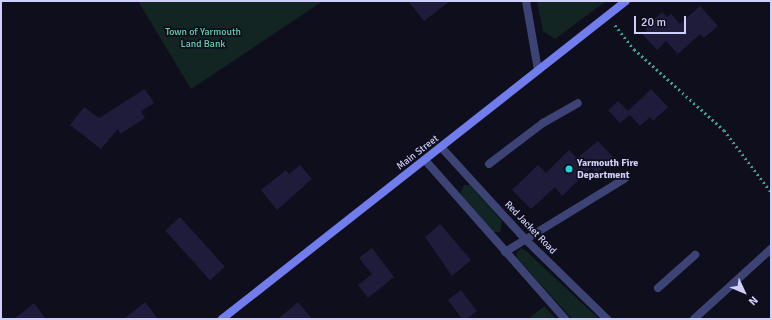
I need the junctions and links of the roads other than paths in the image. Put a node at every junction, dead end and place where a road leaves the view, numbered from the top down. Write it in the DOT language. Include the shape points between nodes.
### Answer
graph roads {
  1 [pos="526,1"];
  2 [pos="626,1"];
  3 [pos="538,70"];
  4 [pos="578,103"];
  5 [pos="442,147"];
  6 [pos="425,160"];
  7 [pos="489,164"];
  8 [pos="624,179"];
  9 [pos="525,239"];
  10 [pos="771,248"];
  11 [pos="505,252"];
  12 [pos="695,255"];
  13 [pos="658,288"];
  14 [pos="222,319"];
  15 [pos="565,319"];
  16 [pos="607,319"];
  17 [pos="694,319"];
  1 -- 3 [label="street"];
  2 -- 3 [label="main road, Main Street"];
  3 -- 5 [label="main road, Main Street"];
  4 -- 7 [label="street" via="543,123"];
  5 -- 6 [label="main road, Main Street"];
  5 -- 9 [label="street, Red Jacket Road"];
  6 -- 11 [label="street"];
  6 -- 14 [label="main road, Main Street"];
  8 -- 9 [label="street"];
  9 -- 11 [label="street"];
  9 -- 16 [label="street, Red Jacket Road"];
  10 -- 17 [label="street"];
  11 -- 15 [label="street"];
  12 -- 13 [label="street"];
}
